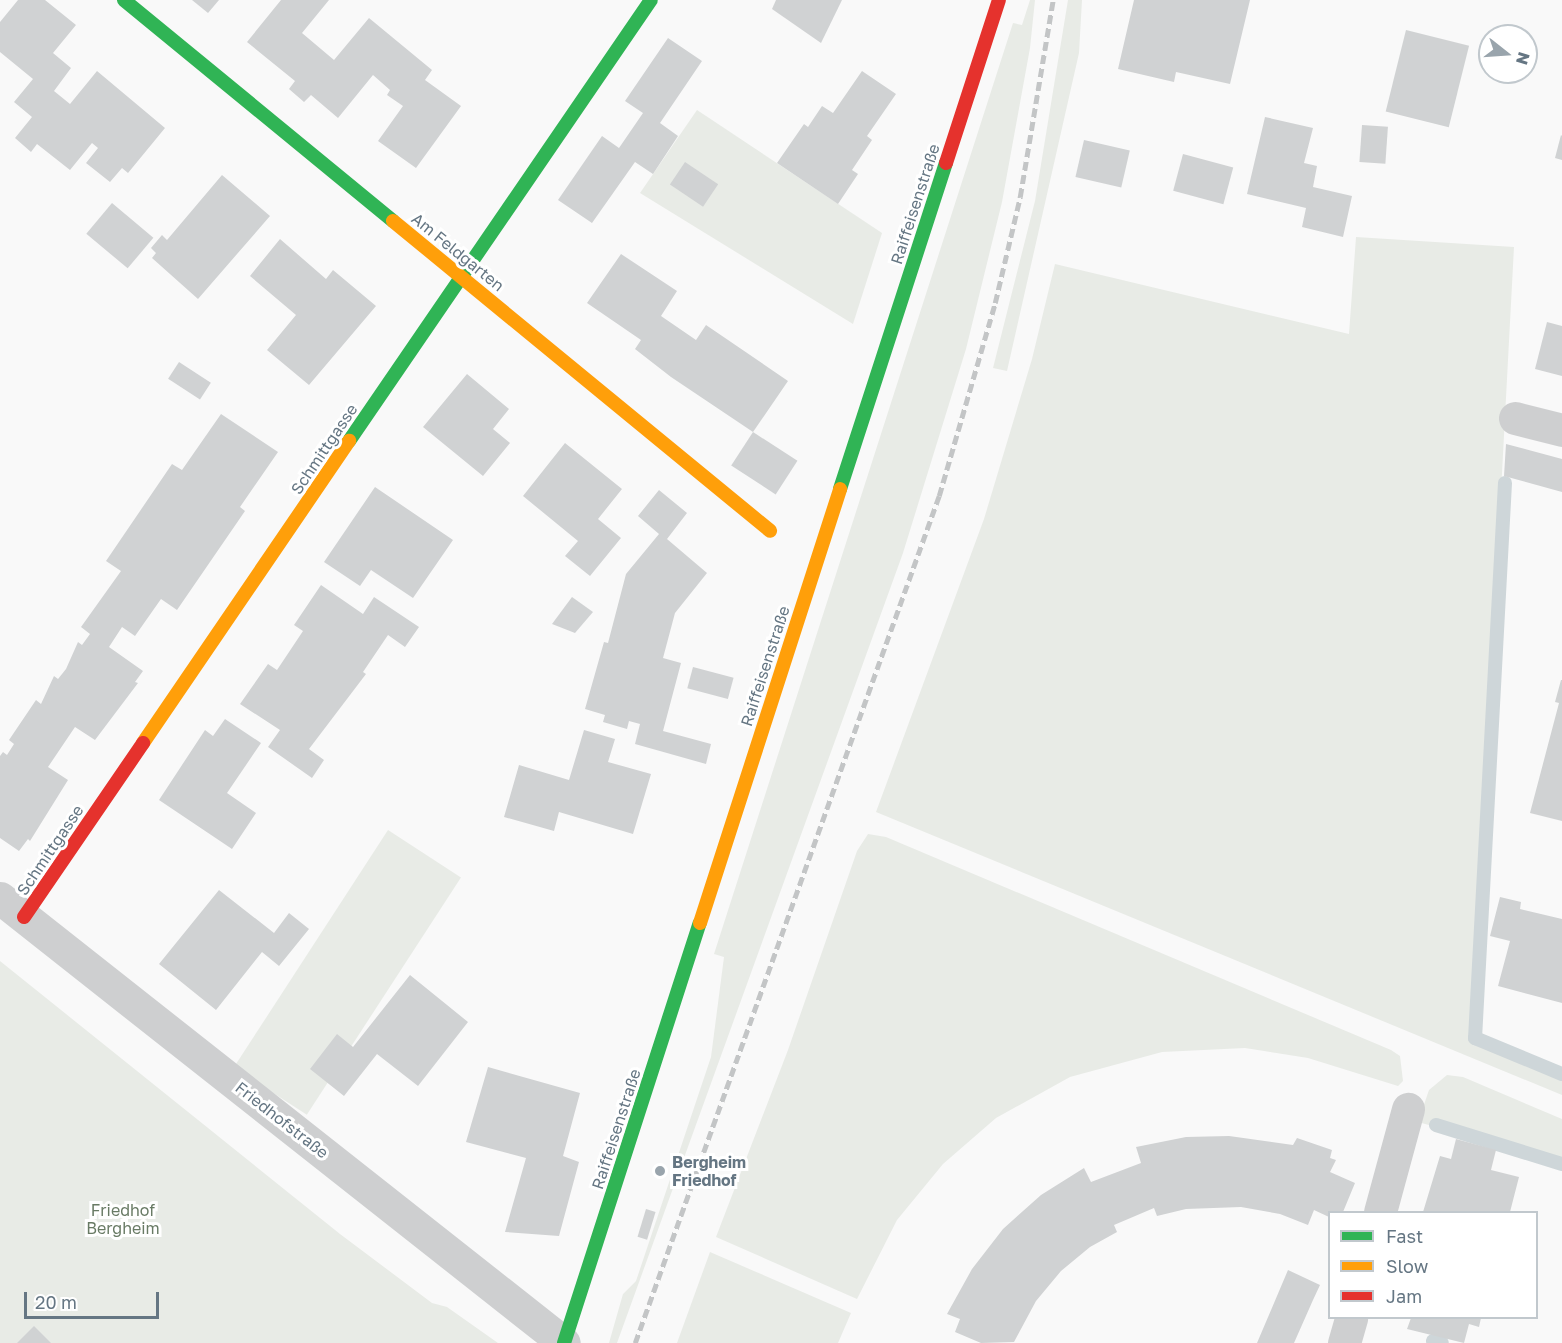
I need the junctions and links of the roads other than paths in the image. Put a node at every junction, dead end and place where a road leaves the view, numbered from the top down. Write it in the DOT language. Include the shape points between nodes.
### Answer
graph roads {
  1 [pos="124,0"];
  2 [pos="651,0"];
  3 [pos="999,0"];
  4 [pos="463,276"];
  5 [pos="1515,418"];
  6 [pos="1562,430"];
  7 [pos="770,531"];
  8 [pos="12,908"];
  9 [pos="1408,1109"];
  10 [pos="1380,1211"];
  11 [pos="1350,1319"];
  12 [pos="564,1343"];
  13 [pos="1344,1343"];
  1 -- 4 [label="street, Am Feldgarten"];
  2 -- 4 [label="street, Schmittgasse"];
  3 -- 12 [label="street, Raiffeisenstraße"];
  4 -- 7 [label="street, Am Feldgarten"];
  4 -- 8 [label="street, Schmittgasse"];
  5 -- 6 [label="street"];
  8 -- 12 [label="street, Friedhofstraße"];
  9 -- 10 [label="street"];
  11 -- 13 [label="street"];
}
